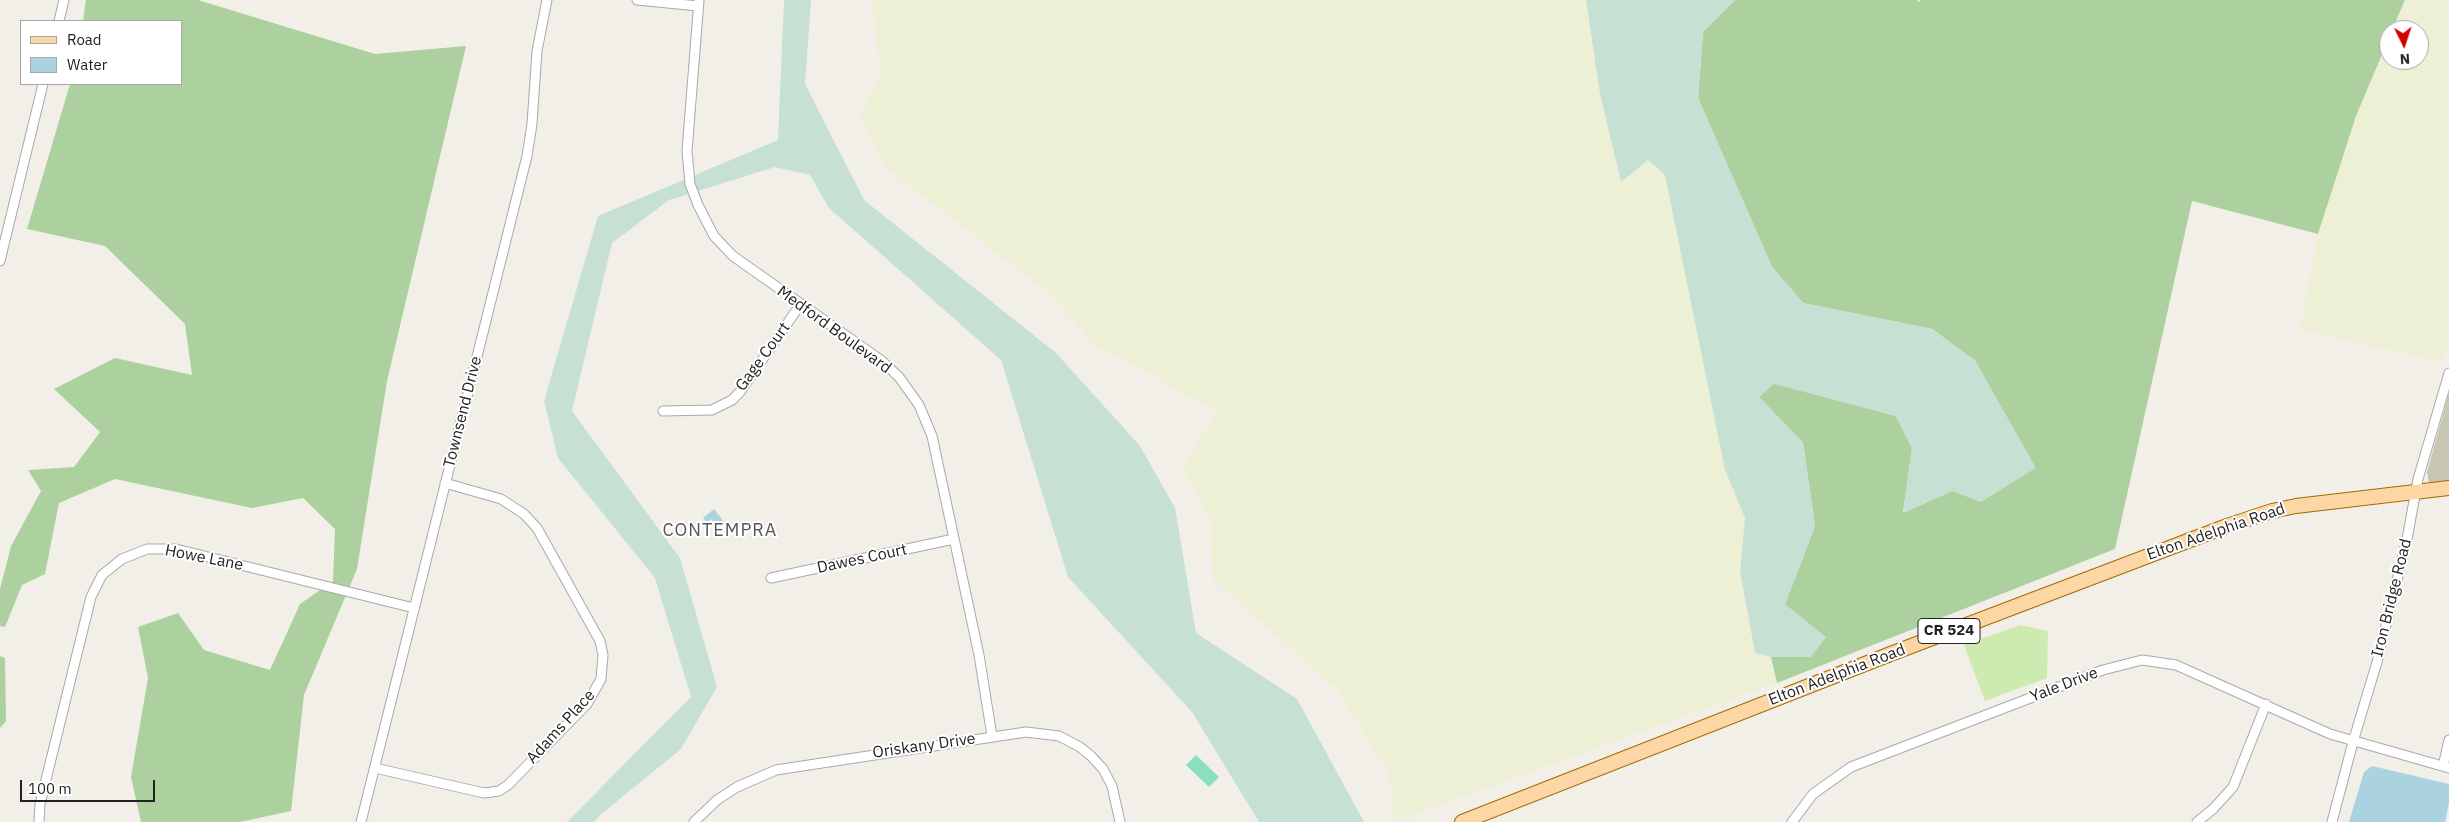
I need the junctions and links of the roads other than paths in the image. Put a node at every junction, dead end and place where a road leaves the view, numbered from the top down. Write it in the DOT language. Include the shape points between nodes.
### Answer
graph roads {
  1 [pos="64,0"];
  2 [pos="547,0"];
  3 [pos="638,0"];
  4 [pos="698,3"];
  5 [pos="59,20"];
  6 [pos="44,85"];
  7 [pos="0,261"];
  8 [pos="800,305"];
  9 [pos="2449,373"];
  10 [pos="2447,385"];
  11 [pos="663,411"];
  12 [pos="445,483"];
  13 [pos="2449,488"];
  14 [pos="2416,492"];
  15 [pos="954,539"];
  16 [pos="771,578"];
  17 [pos="414,608"];
  18 [pos="2266,704"];
  19 [pos="992,736"];
  20 [pos="2449,740"];
  21 [pos="2353,742"];
  22 [pos="2446,767"];
  23 [pos="374,768"];
  24 [pos="39,822"];
  25 [pos="361,822"];
  26 [pos="694,822"];
  27 [pos="1120,822"];
  28 [pos="1462,822"];
  29 [pos="1792,822"];
  30 [pos="2197,822"];
  31 [pos="2332,822"];
  1 -- 5 [label="street"];
  2 -- 12 [label="street, Townsend Drive" via="537,51 527,156"];
  3 -- 4 [label="street"];
  4 -- 8 [label="street, Medford Boulevard" via="686,151 690,184 706,224 722,246 746,268"];
  6 -- 7 [label="street"];
  8 -- 11 [label="street, Gage Court" via="732,400 712,410"];
  8 -- 15 [label="street, Medford Boulevard" via="882,361 913,395 932,436"];
  9 -- 10 [label="street, Iron Bridge Road"];
  10 -- 14 [label="street, Iron Bridge Road"];
  12 -- 17 [label="street, Townsend Drive"];
  12 -- 23 [label="street, Adams Place" via="501,499 524,514 537,528 600,641 603,655 601,679 586,704 499,791 484,793"];
  13 -- 14 [label="main road, Elton Adelphia Road / CR 524"];
  14 -- 21 [label="street, Iron Bridge Road" via="2377,662"];
  14 -- 28 [label="main road, Elton Adelphia Road / CR 524" via="2296,506 2226,526"];
  15 -- 16 [label="street, Dawes Court"];
  15 -- 19 [label="street, Medford Boulevard" via="979,655"];
  17 -- 23 [label="street, Townsend Drive"];
  17 -- 24 [label="street, Howe Lane" via="176,550 147,549 122,558 102,575 91,597 40,804"];
  18 -- 21 [label="street, Yale Drive" via="2307,725"];
  18 -- 29 [label="street, Yale Drive" via="2176,665 2142,660 2103,670 1851,767 1813,794"];
  18 -- 30 [label="street" via="2233,786"];
  19 -- 26 [label="street, Oriskany Drive" via="776,770 737,787 717,800"];
  19 -- 27 [label="street, Oriskany Drive" via="1048,733 1080,747 1109,778"];
  20 -- 22 [label="street"];
  21 -- 22 [label="street, Yale Drive"];
  21 -- 31 [label="street, Iron Bridge Road"];
  23 -- 25 [label="street, Townsend Drive"];
}
